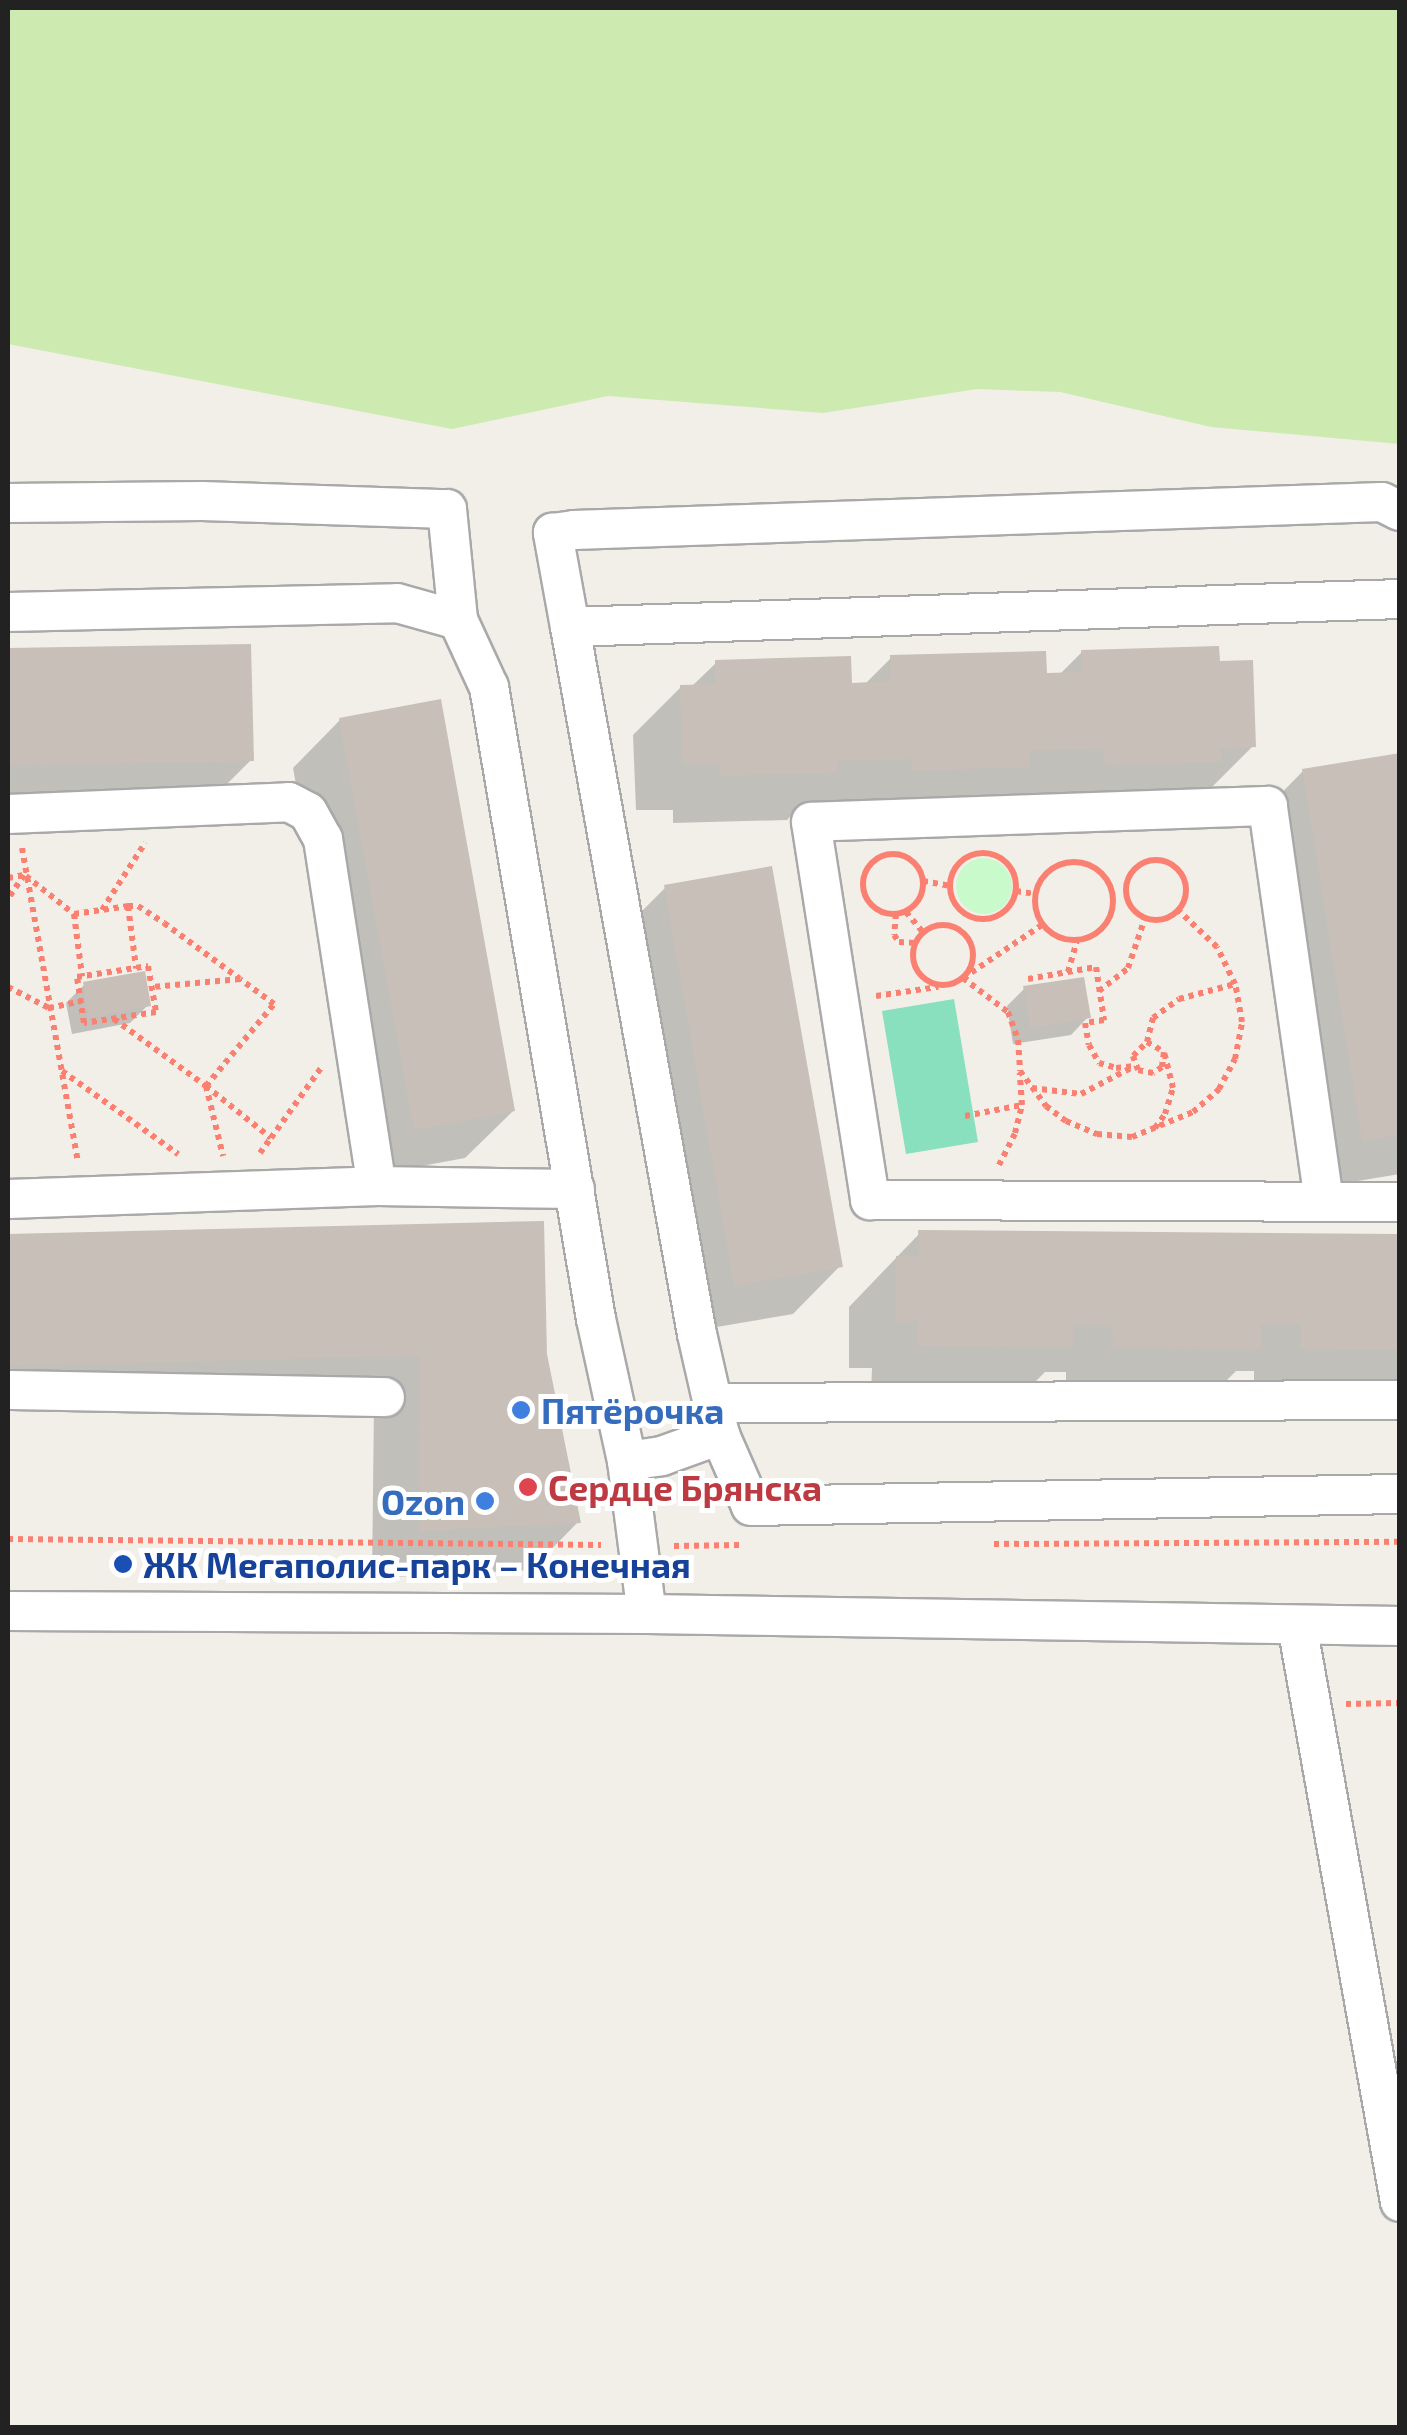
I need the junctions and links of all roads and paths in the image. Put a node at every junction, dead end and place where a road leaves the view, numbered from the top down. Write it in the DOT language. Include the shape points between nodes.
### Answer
graph roads {
  1 [pos="8,504"];
  2 [pos="1400,512"];
  3 [pos="1400,599"];
  4 [pos="8,612"];
  5 [pos="458,620"];
  6 [pos="570,627"];
  7 [pos="168,807"];
  8 [pos="13,814"];
  9 [pos="24,875"];
  10 [pos="8,878"];
  11 [pos="923,881"];
  12 [pos="950,886"];
  13 [pos="1016,891"];
  14 [pos="1036,894"];
  15 [pos="1127,895"];
  16 [pos="1112,896"];
  17 [pos="8,900"];
  18 [pos="128,906"];
  19 [pos="102,910"];
  20 [pos="1178,910"];
  21 [pos="900,913"];
  22 [pos="74,914"];
  23 [pos="966,914"];
  24 [pos="1145,918"];
  25 [pos="1042,925"];
  26 [pos="959,930"];
  27 [pos="923,932"];
  28 [pos="1077,940"];
  29 [pos="915,943"];
  30 [pos="136,968"];
  31 [pos="1068,972"];
  32 [pos="82,976"];
  33 [pos="963,978"];
  34 [pos="240,979"];
  35 [pos="1028,979"];
  36 [pos="1235,984"];
  37 [pos="8,986"];
  38 [pos="944,986"];
  39 [pos="152,987"];
  40 [pos="1100,992"];
  41 [pos="872,996"];
  42 [pos="81,1001"];
  43 [pos="49,1008"];
  44 [pos="114,1019"];
  45 [pos="352,1026"];
  46 [pos="1147,1042"];
  47 [pos="1164,1052"];
  48 [pos="1135,1066"];
  49 [pos="62,1071"];
  50 [pos="1020,1072"];
  51 [pos="206,1086"];
  52 [pos="1030,1088"];
  53 [pos="1022,1105"];
  54 [pos="966,1116"];
  55 [pos="1150,1132"];
  56 [pos="271,1138"];
  57 [pos="377,1186"];
  58 [pos="575,1189"];
  59 [pos="231,1191"];
  60 [pos="84,1196"];
  61 [pos="8,1198"];
  62 [pos="955,1200"];
  63 [pos="1324,1201"];
  64 [pos="1400,1202"];
  65 [pos="8,1390"];
  66 [pos="385,1397"];
  67 [pos="1400,1400"];
  68 [pos="717,1419"];
  69 [pos="626,1462"];
  70 [pos="1400,1494"];
  71 [pos="8,1539"];
  72 [pos="1400,1542"];
  73 [pos="990,1544"];
  74 [pos="755,1545"];
  75 [pos="638,1546"];
  76 [pos="8,1611"];
  77 [pos="647,1614"];
  78 [pos="1297,1625"];
  79 [pos="1400,1626"];
  80 [pos="1311,1704"];
  81 [pos="1400,1704"];
  82 [pos="1400,2202"];
  1 -- 5 [label="street" via="202,500 447,509"];
  2 -- 6 [label="street" via="1382,502 574,530 554,534"];
  3 -- 6 [label="street"];
  4 -- 5 [label="street" via="397,603"];
  5 -- 58 [label="street" via="489,687"];
  6 -- 68 [label="street"];
  7 -- 8 [label="street"];
  7 -- 19 [label="path"];
  7 -- 45 [label="street" via="290,802 308,812 322,839"];
  8 -- 9 [label="path"];
  9 -- 10 [label="path"];
  9 -- 17 [label="path"];
  9 -- 22 [label="path"];
  9 -- 43 [label="path"];
  11 -- 12 [label="path"];
  11 -- 21 [label="path" via="918,899"];
  11 -- 21 [label="path" via="906,856 886,854 868,866 865,895 877,910"];
  12 -- 13 [label="path" via="960,862 980,852 1010,866"];
  12 -- 23 [label="path"];
  13 -- 14 [label="path"];
  13 -- 23 [label="path" via="1001,914"];
  14 -- 16 [label="path" via="1052,868 1076,861 1100,871"];
  14 -- 25 [label="path"];
  15 -- 16 [label="path"];
  15 -- 20 [label="path" via="1136,868 1162,861 1183,878"];
  15 -- 24 [label="path"];
  16 -- 28 [label="path" via="1102,929"];
  18 -- 19 [label="path"];
  18 -- 30 [label="path"];
  18 -- 34 [label="path" via="138,906"];
  19 -- 22 [label="path"];
  20 -- 24 [label="path" via="1165,919"];
  20 -- 36 [label="path" via="1218,947"];
  21 -- 27 [label="path" via="916,919"];
  21 -- 29 [label="path" via="894,935"];
  22 -- 32 [label="path"];
  23 -- 26 [label="path"];
  24 -- 40 [label="path" via="1128,968"];
  25 -- 28 [label="path"];
  25 -- 33 [label="path"];
  26 -- 27 [label="path" via="937,925"];
  26 -- 33 [label="path" via="974,960"];
  27 -- 29 [label="path"];
  28 -- 31 [label="path"];
  29 -- 38 [label="path" via="918,972"];
  30 -- 32 [label="path"];
  30 -- 39 [label="path" via="148,966"];
  31 -- 35 [label="path"];
  31 -- 40 [label="path" via="1096,967"];
  32 -- 42 [label="path"];
  33 -- 38 [label="path"];
  33 -- 50 [label="path" via="1008,1012"];
  34 -- 39 [label="path"];
  34 -- 51 [label="path" via="274,1004"];
  36 -- 46 [label="path" via="1179,999 1153,1018"];
  36 -- 55 [label="path" via="1242,1022 1235,1059 1219,1090 1193,1112"];
  37 -- 43 [label="path"];
  38 -- 41 [label="path"];
  39 -- 44 [label="path" via="156,1012"];
  40 -- 48 [label="path" via="1104,1020 1085,1023 1088,1044 1099,1062"];
  42 -- 43 [label="path"];
  42 -- 44 [label="path" via="84,1024"];
  43 -- 49 [label="path"];
  44 -- 51 [label="path"];
  45 -- 56 [label="path"];
  45 -- 57 [label="street"];
  46 -- 47 [label="path"];
  46 -- 48 [label="path" via="1135,1050"];
  47 -- 48 [label="path" via="1158,1071"];
  47 -- 55 [label="path" via="1172,1099"];
  48 -- 52 [label="path" via="1081,1094"];
  49 -- 59 [label="path"];
  49 -- 60 [label="path"];
  50 -- 52 [label="path"];
  50 -- 53 [label="path"];
  51 -- 56 [label="path"];
  51 -- 59 [label="path"];
  52 -- 55 [label="path" via="1066,1121 1098,1134"];
  53 -- 54 [label="path"];
  53 -- 62 [label="path" via="1002,1161"];
  56 -- 59 [label="path"];
  57 -- 58 [label="street"];
  57 -- 59 [label="street"];
  58 -- 69 [label="street"];
  59 -- 60 [label="street"];
  60 -- 61 [label="street"];
  62 -- 63 [label="street"];
  62 -- 63 [label="street" via="870,1200 811,822 1268,806"];
  63 -- 64 [label="street"];
  65 -- 66 [label="street"];
  67 -- 68 [label="street"];
  68 -- 69 [label="street" via="662,1456"];
  68 -- 70 [label="street" via="751,1506"];
  69 -- 75 [label="street"];
  71 -- 75 [label="path"];
  72 -- 73 [label="path"];
  74 -- 75 [label="path"];
  75 -- 77 [label="street"];
  76 -- 77 [label="street"];
  77 -- 78 [label="street"];
  78 -- 79 [label="street"];
  78 -- 80 [label="street"];
  80 -- 81 [label="path"];
  80 -- 82 [label="street"];
}
